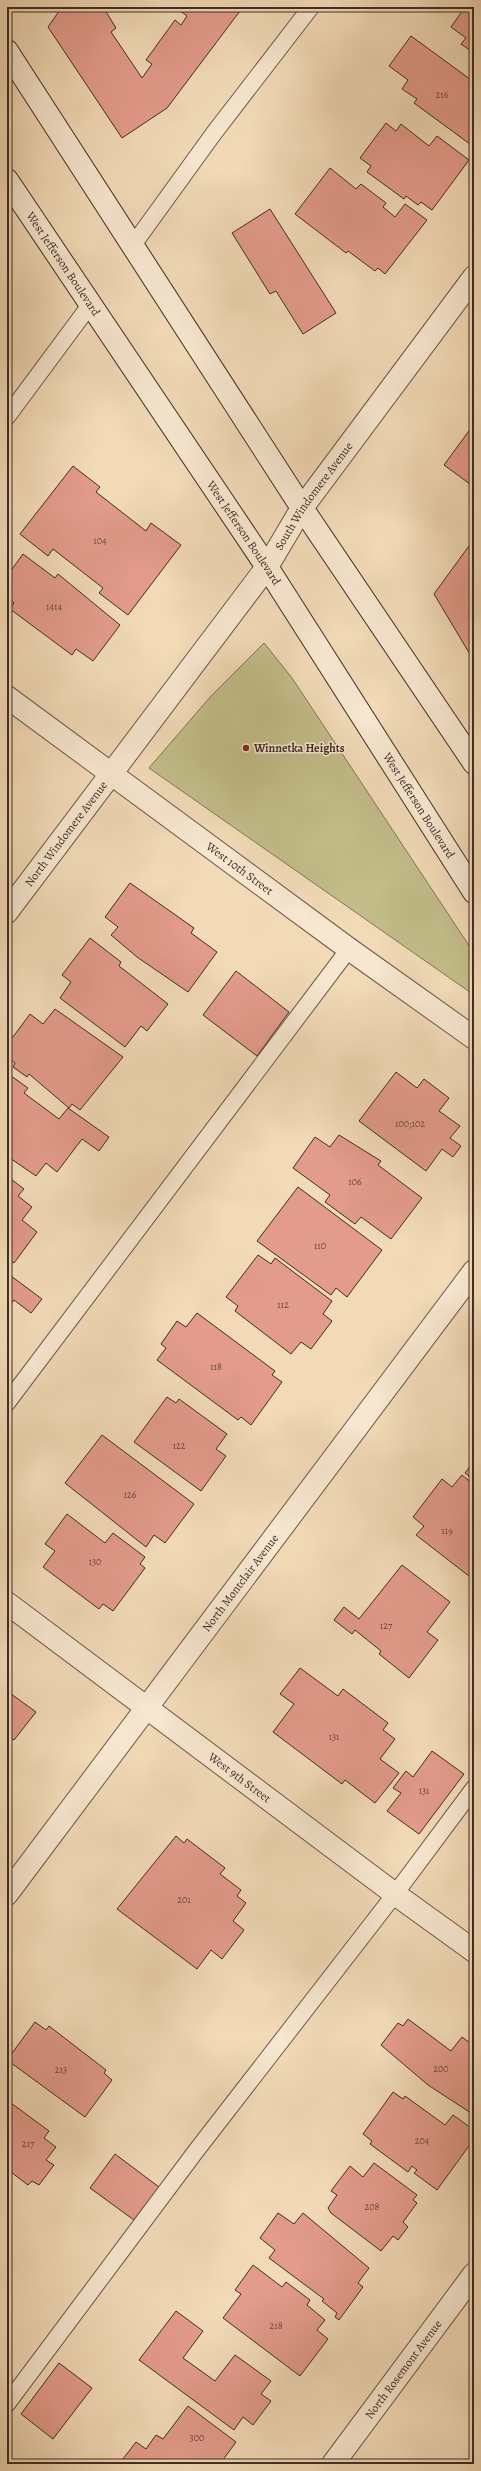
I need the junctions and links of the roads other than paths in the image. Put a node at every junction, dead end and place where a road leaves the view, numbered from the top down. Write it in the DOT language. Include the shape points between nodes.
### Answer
graph roads {
  1 [pos="311,7"];
  2 [pos="7,51"];
  3 [pos="7,180"];
  4 [pos="133,245"];
  5 [pos="474,277"];
  6 [pos="90,305"];
  7 [pos="7,417"];
  8 [pos="302,508"];
  9 [pos="267,567"];
  10 [pos="7,697"];
  11 [pos="474,762"];
  12 [pos="111,774"];
  13 [pos="474,892"];
  14 [pos="7,912"];
  15 [pos="349,949"];
  16 [pos="474,1038"];
  17 [pos="474,1271"];
  18 [pos="7,1403"];
  19 [pos="7,1603"];
  20 [pos="147,1708"];
  21 [pos="474,1788"];
  22 [pos="7,1894"];
  23 [pos="395,1894"];
  24 [pos="474,1951"];
  25 [pos="474,2274"];
  26 [pos="7,2404"];
  27 [pos="333,2464"];
  1 -- 4 [label="lane" via="214,133"];
  2 -- 4 [label="street"];
  3 -- 6 [label="street, West Jefferson Boulevard"];
  4 -- 8 [label="street"];
  5 -- 8 [label="street, South Windomere Avenue"];
  6 -- 7 [label="lane"];
  6 -- 9 [label="street, West Jefferson Boulevard"];
  8 -- 9 [label="street, South Windomere Avenue"];
  8 -- 11 [label="street"];
  9 -- 12 [label="street, South Windomere Avenue"];
  9 -- 13 [label="street, West Jefferson Boulevard"];
  10 -- 12 [label="street, West 10th Street"];
  12 -- 14 [label="street, North Windomere Avenue"];
  12 -- 15 [label="street, West 10th Street"];
  15 -- 16 [label="street, West 10th Street"];
  15 -- 18 [label="lane"];
  17 -- 20 [label="street, North Montclair Avenue"];
  19 -- 20 [label="street, West 9th Street"];
  20 -- 22 [label="street, North Montclair Avenue"];
  20 -- 23 [label="street, West 9th Street"];
  21 -- 23 [label="lane"];
  23 -- 24 [label="street, West 9th Street"];
  23 -- 26 [label="lane" via="196,2151"];
  25 -- 27 [label="street, North Rosemont Avenue"];
}
